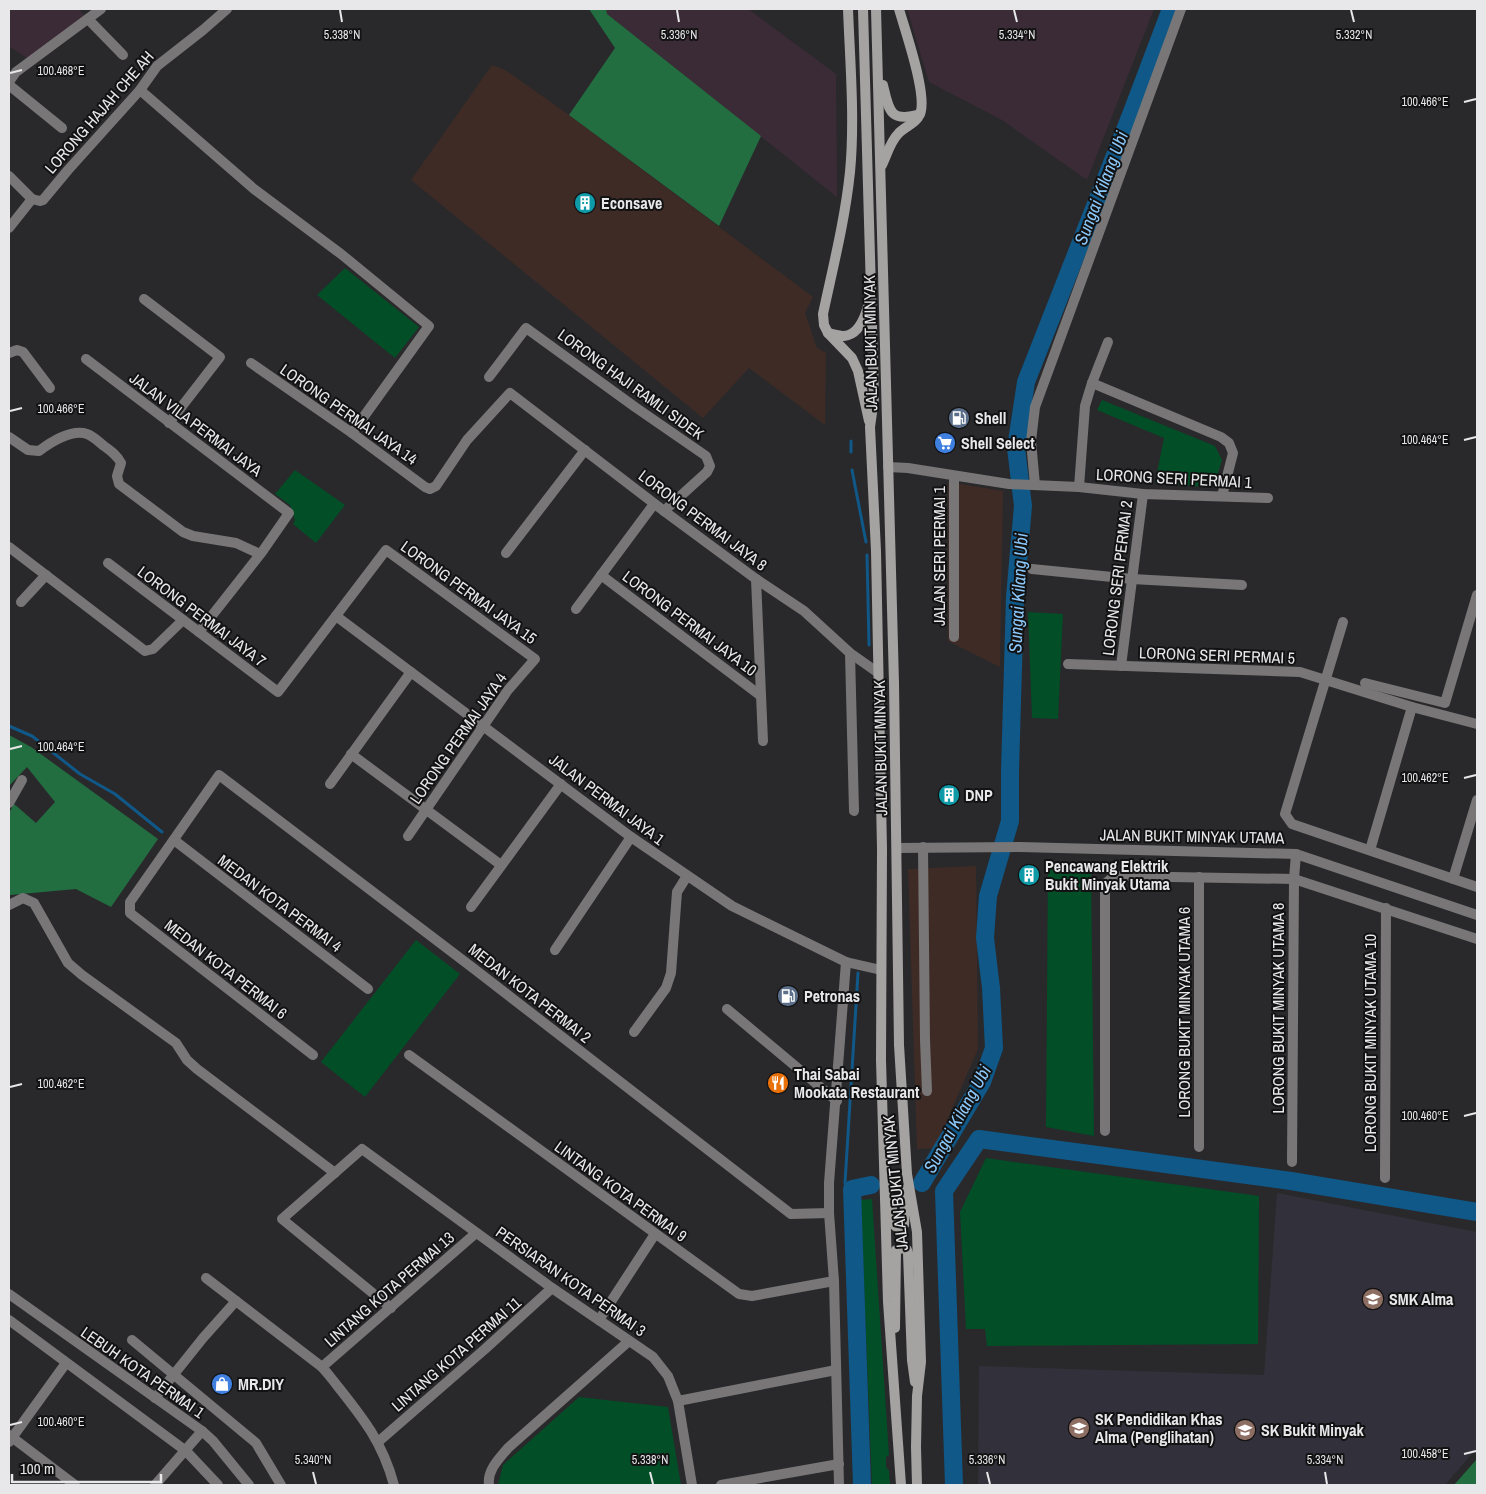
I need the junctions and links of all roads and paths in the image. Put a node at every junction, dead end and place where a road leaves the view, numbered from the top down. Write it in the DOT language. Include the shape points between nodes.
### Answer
graph roads {
  1 [pos="101,9"];
  2 [pos="227,9"];
  3 [pos="848,9"];
  4 [pos="863,9"];
  5 [pos="876,9"];
  6 [pos="899,9"];
  7 [pos="1181,9"];
  8 [pos="88,18"];
  9 [pos="123,55"];
  10 [pos="878,67"];
  11 [pos="9,83"];
  12 [pos="140,90"];
  13 [pos="920,114"];
  14 [pos="62,128"];
  15 [pos="881,168"];
  16 [pos="9,176"];
  17 [pos="32,199"];
  18 [pos="9,228"];
  19 [pos="144,299"];
  20 [pos="870,300"];
  21 [pos="828,333"];
  22 [pos="1108,342"];
  23 [pos="9,353"];
  24 [pos="86,359"];
  25 [pos="251,363"];
  26 [pos="489,377"];
  27 [pos="1092,383"];
  28 [pos="50,388"];
  29 [pos="168,423"];
  30 [pos="870,427"];
  31 [pos="352,433"];
  32 [pos="9,437"];
  33 [pos="585,450"];
  34 [pos="888,468"];
  35 [pos="954,476"];
  36 [pos="1033,485"];
  37 [pos="1080,487"];
  38 [pos="430,489"];
  39 [pos="1143,494"];
  40 [pos="1222,496"];
  41 [pos="1268,498"];
  42 [pos="654,504"];
  43 [pos="664,511"];
  44 [pos="9,547"];
  45 [pos="260,554"];
  46 [pos="506,554"];
  47 [pos="108,563"];
  48 [pos="1032,569"];
  49 [pos="46,575"];
  50 [pos="601,575"];
  51 [pos="756,579"];
  52 [pos="1132,579"];
  53 [pos="1242,585"];
  54 [pos="1477,595"];
  55 [pos="21,602"];
  56 [pos="576,609"];
  57 [pos="336,616"];
  58 [pos="183,620"];
  59 [pos="1343,622"];
  60 [pos="199,632"];
  61 [pos="954,637"];
  62 [pos="850,653"];
  63 [pos="535,659"];
  64 [pos="1068,664"];
  65 [pos="1121,666"];
  66 [pos="411,672"];
  67 [pos="877,672"];
  68 [pos="1326,680"];
  69 [pos="1365,683"];
  70 [pos="761,696"];
  71 [pos="1412,707"];
  72 [pos="1477,724"];
  73 [pos="484,726"];
  74 [pos="763,741"];
  75 [pos="350,754"];
  76 [pos="22,780"];
  77 [pos="330,784"];
  78 [pos="561,784"];
  79 [pos="1477,800"];
  80 [pos="9,802"];
  81 [pos="426,809"];
  82 [pos="854,811"];
  83 [pos="408,836"];
  84 [pos="631,837"];
  85 [pos="174,840"];
  86 [pos="897,848"];
  87 [pos="923,848"];
  88 [pos="1370,850"];
  89 [pos="1296,854"];
  90 [pos="501,865"];
  91 [pos="687,876"];
  92 [pos="1199,877"];
  93 [pos="1294,879"];
  94 [pos="1453,879"];
  95 [pos="1477,887"];
  96 [pos="9,903"];
  97 [pos="471,907"];
  98 [pos="1386,908"];
  99 [pos="1477,915"];
  100 [pos="1477,939"];
  101 [pos="555,950"];
  102 [pos="846,962"];
  103 [pos="881,970"];
  104 [pos="368,989"];
  105 [pos="727,1009"];
  106 [pos="634,1032"];
  107 [pos="313,1055"];
  108 [pos="409,1055"];
  109 [pos="927,1091"];
  110 [pos="837,1101"];
  111 [pos="1105,1131"];
  112 [pos="1199,1147"];
  113 [pos="1292,1162"];
  114 [pos="885,1172"];
  115 [pos="335,1173"];
  116 [pos="907,1174"];
  117 [pos="1385,1178"];
  118 [pos="829,1213"];
  119 [pos="476,1233"];
  120 [pos="655,1234"];
  121 [pos="206,1278"];
  122 [pos="834,1281"];
  123 [pos="552,1288"];
  124 [pos="9,1294"];
  125 [pos="236,1301"];
  126 [pos="391,1308"];
  127 [pos="9,1320"];
  128 [pos="599,1320"];
  129 [pos="132,1340"];
  130 [pos="629,1341"];
  131 [pos="66,1363"];
  132 [pos="892,1364"];
  133 [pos="322,1367"];
  134 [pos="836,1370"];
  135 [pos="173,1376"];
  136 [pos="917,1396"];
  137 [pos="155,1398"];
  138 [pos="678,1401"];
  139 [pos="202,1431"];
  140 [pos="10,1438"];
  141 [pos="378,1442"];
  142 [pos="186,1451"];
  143 [pos="839,1464"];
  144 [pos="75,1485"];
  145 [pos="155,1485"];
  146 [pos="218,1485"];
  147 [pos="249,1485"];
  148 [pos="281,1485"];
  149 [pos="394,1485"];
  150 [pos="490,1485"];
  151 [pos="692,1485"];
  152 [pos="721,1485"];
  153 [pos="839,1485"];
  154 [pos="901,1485"];
  155 [pos="917,1485"];
  1 -- 8 [label="street"];
  2 -- 12 [label="street, LORONG HAJAH CHE AH" via="157,66"];
  3 -- 21 [label="main road" via="850,171 841,235 823,314"];
  4 -- 20 [label="main road, JALAN BUKIT MINYAK"];
  5 -- 10 [label="main road, JALAN BUKIT MINYAK"];
  6 -- 13 [label="main road" via="921,87 923,104"];
  7 -- 36 [label="street" via="1034,407 1031,441"];
  8 -- 9 [label="street"];
  8 -- 11 [label="street" via="16,72"];
  10 -- 13 [label="main road" via="890,109 896,116"];
  10 -- 15 [label="main road, JALAN BUKIT MINYAK"];
  11 -- 14 [label="street"];
  12 -- 17 [label="street, LORONG HAJAH CHE AH" via="43,200"];
  12 -- 31 [label="street" via="254,189 342,254 429,326"];
  13 -- 15 [label="main road" via="913,124 897,135"];
  15 -- 34 [label="main road, JALAN BUKIT MINYAK"];
  16 -- 17 [label="street"];
  17 -- 18 [label="street"];
  19 -- 29 [label="street" via="220,358"];
  20 -- 21 [label="main road" via="863,320 852,332 845,336"];
  20 -- 30 [label="main road, JALAN BUKIT MINYAK" via="874,398"];
  21 -- 30 [label="main road" via="852,358 858,371"];
  22 -- 27 [label="street, LORONG SERI PERMAI 1"];
  23 -- 28 [label="street" via="23,352"];
  24 -- 29 [label="street, JALAN VILA PERMAI JAYA"];
  25 -- 31 [label="street, LORONG PERMAI JAYA 14"];
  26 -- 43 [label="street, LORONG HAJI RAMLI SIDEK" via="526,328 706,456 710,466 707,472"];
  27 -- 37 [label="street, LORONG SERI PERMAI 1" via="1085,406"];
  27 -- 40 [label="street" via="1221,436 1233,453"];
  29 -- 45 [label="street, JALAN VILA PERMAI JAYA" via="289,513"];
  30 -- 67 [label="main road, JALAN BUKIT MINYAK"];
  31 -- 38 [label="street, LORONG PERMAI JAYA 14"];
  32 -- 45 [label="street" via="28,450 39,451 62,437 90,436 118,457 121,463 117,476 119,484 183,532 236,543"];
  33 -- 38 [label="street, LORONG PERMAI JAYA 8" via="510,393 467,440 436,486"];
  33 -- 42 [label="street, LORONG PERMAI JAYA 8"];
  33 -- 46 [label="street"];
  34 -- 35 [label="street, LORONG SERI PERMAI 1"];
  34 -- 86 [label="main road, JALAN BUKIT MINYAK"];
  35 -- 36 [label="street, LORONG SERI PERMAI 1"];
  35 -- 61 [label="street, JALAN SERI PERMAI 1"];
  36 -- 37 [label="street, LORONG SERI PERMAI 1"];
  37 -- 39 [label="street, LORONG SERI PERMAI 1"];
  39 -- 40 [label="street, LORONG SERI PERMAI 1"];
  39 -- 52 [label="street, LORONG SERI PERMAI 2"];
  40 -- 41 [label="street, LORONG SERI PERMAI 1"];
  42 -- 43 [label="street, LORONG PERMAI JAYA 8"];
  42 -- 50 [label="street"];
  43 -- 51 [label="street, LORONG PERMAI JAYA 8"];
  44 -- 49 [label="street"];
  45 -- 60 [label="street"];
  47 -- 58 [label="street, LORONG PERMAI JAYA 7"];
  48 -- 52 [label="street"];
  49 -- 55 [label="street"];
  49 -- 58 [label="street" via="145,651 153,649"];
  50 -- 56 [label="street"];
  50 -- 70 [label="street, LORONG PERMAI JAYA 10"];
  51 -- 62 [label="street, LORONG PERMAI JAYA 8" via="804,612"];
  51 -- 70 [label="street"];
  52 -- 53 [label="street"];
  52 -- 65 [label="street, LORONG SERI PERMAI 2"];
  54 -- 69 [label="street" via="1445,704"];
  57 -- 60 [label="street, LORONG PERMAI JAYA 7" via="278,692"];
  57 -- 63 [label="street, LORONG PERMAI JAYA 15" via="386,550"];
  57 -- 66 [label="street, JALAN PERMAI JAYA 1"];
  58 -- 60 [label="street, LORONG PERMAI JAYA 7"];
  59 -- 68 [label="street"];
  62 -- 67 [label="street, LORONG PERMAI JAYA 8"];
  62 -- 82 [label="street"];
  63 -- 73 [label="street, LORONG PERMAI JAYA 4" via="508,690"];
  64 -- 65 [label="street, LORONG SERI PERMAI 5"];
  65 -- 68 [label="street, LORONG SERI PERMAI 5" via="1300,672"];
  66 -- 73 [label="street, JALAN PERMAI JAYA 1"];
  66 -- 75 [label="street"];
  67 -- 103 [label="main road, JALAN BUKIT MINYAK" via="882,849"];
  68 -- 71 [label="street, LORONG SERI PERMAI 5"];
  68 -- 88 [label="street" via="1285,814 1292,824"];
  70 -- 74 [label="street"];
  71 -- 72 [label="street, LORONG SERI PERMAI 5"];
  71 -- 88 [label="street"];
  73 -- 78 [label="street, JALAN PERMAI JAYA 1"];
  73 -- 81 [label="street, LORONG PERMAI JAYA 4"];
  75 -- 77 [label="street"];
  75 -- 81 [label="street"];
  76 -- 80 [label="street"];
  78 -- 84 [label="street, JALAN PERMAI JAYA 1"];
  78 -- 90 [label="street"];
  79 -- 94 [label="street"];
  81 -- 83 [label="street, LORONG PERMAI JAYA 4"];
  81 -- 90 [label="street"];
  84 -- 91 [label="street, JALAN PERMAI JAYA 1"];
  84 -- 101 [label="street"];
  85 -- 104 [label="street, MEDAN KOTA PERMAI 4"];
  85 -- 107 [label="street, MEDAN KOTA PERMAI 6" via="130,902 130,913"];
  85 -- 118 [label="street, MEDAN KOTA PERMAI 2" via="219,775 792,1214"];
  86 -- 87 [label="street, JALAN BUKIT MINYAK UTAMA"];
  86 -- 116 [label="main road, JALAN BUKIT MINYAK" via="899,1045"];
  87 -- 89 [label="street, JALAN BUKIT MINYAK UTAMA" via="1020,847"];
  87 -- 109 [label="street"];
  88 -- 94 [label="street"];
  89 -- 93 [label="street, LORONG BUKIT MINYAK UTAMA 8"];
  89 -- 99 [label="street, JALAN BUKIT MINYAK UTAMA"];
  90 -- 97 [label="street"];
  91 -- 102 [label="street, JALAN PERMAI JAYA 1" via="732,906"];
  91 -- 106 [label="street" via="677,892 671,973 666,988"];
  92 -- 93 [label="street"];
  92 -- 111 [label="street" via="1114,876 1105,884"];
  92 -- 112 [label="street, LORONG BUKIT MINYAK UTAMA 6"];
  93 -- 98 [label="street"];
  93 -- 113 [label="street, LORONG BUKIT MINYAK UTAMA 8"];
  94 -- 95 [label="street"];
  96 -- 115 [label="street" via="23,898 34,902 68,963 176,1044 197,1069"];
  98 -- 100 [label="street"];
  98 -- 117 [label="street, LORONG BUKIT MINYAK UTAMA 10"];
  102 -- 103 [label="street, JALAN PERMAI JAYA 1"];
  102 -- 110 [label="street"];
  103 -- 114 [label="main road, JALAN BUKIT MINYAK"];
  105 -- 110 [label="street"];
  108 -- 120 [label="street, LINTANG KOTA PERMAI 9"];
  110 -- 118 [label="street"];
  114 -- 116 [label="main road" via="898,1228 904,1225"];
  114 -- 132 [label="main road, JALAN BUKIT MINYAK"];
  115 -- 119 [label="street, PERSIARAN KOTA PERMAI 3" via="362,1149"];
  115 -- 126 [label="street" via="282,1219"];
  116 -- 136 [label="main road, JALAN BUKIT MINYAK" via="917,1232 921,1362"];
  118 -- 122 [label="street"];
  119 -- 123 [label="street, PERSIARAN KOTA PERMAI 3"];
  119 -- 126 [label="street, LINTANG KOTA PERMAI 13"];
  120 -- 122 [label="street, LINTANG KOTA PERMAI 9" via="739,1294 752,1296"];
  120 -- 128 [label="street"];
  121 -- 125 [label="street"];
  122 -- 134 [label="street"];
  123 -- 128 [label="street, PERSIARAN KOTA PERMAI 3"];
  123 -- 141 [label="street, LINTANG KOTA PERMAI 11"];
  124 -- 137 [label="street, LEBUH KOTA PERMAI 1"];
  125 -- 133 [label="street"];
  125 -- 135 [label="street"];
  126 -- 133 [label="street, LINTANG KOTA PERMAI 13"];
  127 -- 131 [label="street"];
  128 -- 130 [label="street, PERSIARAN KOTA PERMAI 3"];
  129 -- 135 [label="street, LEBUH KOTA PERMAI 1"];
  130 -- 138 [label="street, PERSIARAN KOTA PERMAI 3" via="653,1357 668,1376"];
  130 -- 150 [label="street" via="508,1448 493,1466 488,1479"];
  131 -- 140 [label="street"];
  131 -- 142 [label="street"];
  132 -- 136 [label="main road" via="896,1250 904,1248 908,1253 912,1360"];
  132 -- 154 [label="main road, JALAN BUKIT MINYAK"];
  133 -- 141 [label="street" via="370,1427"];
  134 -- 138 [label="street"];
  134 -- 143 [label="street"];
  135 -- 137 [label="street"];
  135 -- 148 [label="street, LEBUH KOTA PERMAI 1" via="256,1444"];
  136 -- 155 [label="main road, JALAN BUKIT MINYAK"];
  137 -- 139 [label="street, LEBUH KOTA PERMAI 1"];
  138 -- 151 [label="street, PERSIARAN KOTA PERMAI 3"];
  139 -- 142 [label="street"];
  139 -- 147 [label="street, LEBUH KOTA PERMAI 1"];
  140 -- 144 [label="street"];
  141 -- 149 [label="street"];
  142 -- 145 [label="street"];
  142 -- 146 [label="street"];
  143 -- 152 [label="street"];
  143 -- 153 [label="street"];
}
